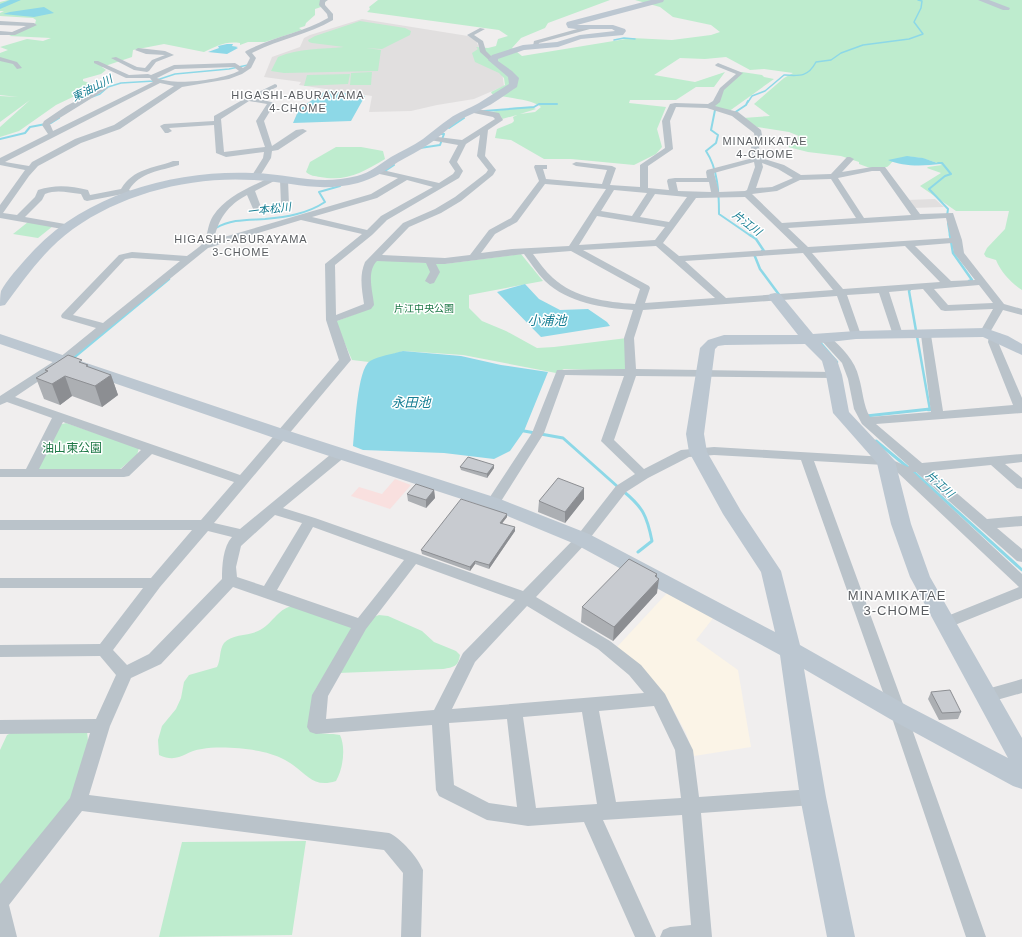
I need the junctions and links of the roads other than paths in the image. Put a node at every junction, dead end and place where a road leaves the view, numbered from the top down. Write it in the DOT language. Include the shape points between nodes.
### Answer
graph roads {
  1 [pos="325,0"];
  2 [pos="660,0"];
  3 [pos="982,0"];
  4 [pos="1006,8"];
  5 [pos="0,23"];
  6 [pos="588,28"];
  7 [pos="482,29"];
  8 [pos="0,33"];
  9 [pos="12,34"];
  10 [pos="0,37"];
  11 [pos="536,46"];
  12 [pos="138,50"];
  13 [pos="171,55"];
  14 [pos="0,59"];
  15 [pos="492,60"];
  16 [pos="241,63"];
  17 [pos="718,66"];
  18 [pos="174,67"];
  19 [pos="19,68"];
  20 [pos="185,75"];
  21 [pos="156,79"];
  22 [pos="189,84"];
  23 [pos="180,85"];
  24 [pos="275,86"];
  25 [pos="105,88"];
  26 [pos="248,99"];
  27 [pos="711,108"];
  28 [pos="477,111"];
  29 [pos="181,120"];
  30 [pos="77,122"];
  31 [pos="218,123"];
  32 [pos="189,124"];
  33 [pos="97,128"];
  34 [pos="486,128"];
  35 [pos="168,131"];
  36 [pos="303,131"];
  37 [pos="52,134"];
  38 [pos="438,139"];
  39 [pos="463,143"];
  40 [pos="269,148"];
  41 [pos="757,159"];
  42 [pos="850,159"];
  43 [pos="0,162"];
  44 [pos="176,163"];
  45 [pos="578,165"];
  46 [pos="544,167"];
  47 [pos="30,169"];
  48 [pos="381,172"];
  49 [pos="254,176"];
  50 [pos="833,176"];
  51 [pos="405,178"];
  52 [pos="799,178"];
  53 [pos="279,179"];
  54 [pos="544,180"];
  55 [pos="712,180"];
  56 [pos="440,186"];
  57 [pos="608,187"];
  58 [pos="250,190"];
  59 [pos="644,190"];
  60 [pos="653,191"];
  61 [pos="128,193"];
  62 [pos="674,193"];
  63 [pos="749,193"];
  64 [pos="693,195"];
  65 [pos="716,195"];
  66 [pos="0,211"];
  67 [pos="596,213"];
  68 [pos="0,215"];
  69 [pos="301,217"];
  70 [pos="917,217"];
  71 [pos="19,218"];
  72 [pos="635,219"];
  73 [pos="862,221"];
  74 [pos="671,225"];
  75 [pos="780,226"];
  76 [pos="68,227"];
  77 [pos="369,233"];
  78 [pos="953,241"];
  79 [pos="658,243"];
  80 [pos="908,244"];
  81 [pos="205,245"];
  82 [pos="572,248"];
  83 [pos="805,250"];
  84 [pos="526,251"];
  85 [pos="374,258"];
  86 [pos="473,258"];
  87 [pos="187,259"];
  88 [pos="678,259"];
  89 [pos="430,261"];
  90 [pos="0,278"];
  91 [pos="16,281"];
  92 [pos="430,281"];
  93 [pos="982,282"];
  94 [pos="948,283"];
  95 [pos="926,286"];
  96 [pos="883,290"];
  97 [pos="841,293"];
  98 [pos="781,297"];
  99 [pos="724,301"];
  100 [pos="0,302"];
  101 [pos="1000,306"];
  102 [pos="639,307"];
  103 [pos="1022,312"];
  104 [pos="331,320"];
  105 [pos="105,327"];
  106 [pos="991,334"];
  107 [pos="856,335"];
  108 [pos="898,335"];
  109 [pos="920,335"];
  110 [pos="0,339"];
  111 [pos="819,339"];
  112 [pos="1022,350"];
  113 [pos="67,362"];
  114 [pos="631,373"];
  115 [pos="705,374"];
  116 [pos="834,375"];
  117 [pos="7,399"];
  118 [pos="1021,409"];
  119 [pos="937,414"];
  120 [pos="59,417"];
  121 [pos="864,418"];
  122 [pos="283,435"];
  123 [pos="150,449"];
  124 [pos="698,452"];
  125 [pos="341,454"];
  126 [pos="806,456"];
  127 [pos="1022,458"];
  128 [pos="993,460"];
  129 [pos="894,465"];
  130 [pos="919,467"];
  131 [pos="0,473"];
  132 [pos="30,473"];
  133 [pos="643,475"];
  134 [pos="242,480"];
  135 [pos="1022,485"];
  136 [pos="493,503"];
  137 [pos="273,510"];
  138 [pos="310,521"];
  139 [pos="1022,521"];
  140 [pos="985,524"];
  141 [pos="0,525"];
  142 [pos="206,525"];
  143 [pos="242,535"];
  144 [pos="582,539"];
  145 [pos="1022,557"];
  146 [pos="413,558"];
  147 [pos="230,580"];
  148 [pos="0,583"];
  149 [pos="155,583"];
  150 [pos="1022,583"];
  151 [pos="1022,592"];
  152 [pos="268,593"];
  153 [pos="526,598"];
  154 [pos="945,624"];
  155 [pos="361,625"];
  156 [pos="104,650"];
  157 [pos="790,650"];
  158 [pos="0,651"];
  159 [pos="125,674"];
  160 [pos="1022,686"];
  161 [pos="986,696"];
  162 [pos="659,699"];
  163 [pos="589,704"];
  164 [pos="514,710"];
  165 [pos="898,712"];
  166 [pos="440,716"];
  167 [pos="101,726"];
  168 [pos="1,730"];
  169 [pos="1022,762"];
  170 [pos="1022,778"];
  171 [pos="813,797"];
  172 [pos="78,802"];
  173 [pos="691,806"];
  174 [pos="599,812"];
  175 [pos="528,817"];
  176 [pos="0,900"];
  177 [pos="0,907"];
  178 [pos="702,936"];
  179 [pos="7,937"];
  180 [pos="411,937"];
  181 [pos="646,937"];
  182 [pos="670,937"];
  183 [pos="841,937"];
  184 [pos="976,937"];
  1 -- 16 [label="street" via="322,1 322,5 332,17 329,20 298,34 259,45"];
  2 -- 6 [label="street" via="570,24"];
  3 -- 4 [label="street"];
  5 -- 9 [label="street" via="34,25"];
  6 -- 11 [label="street" via="536,42"];
  6 -- 11 [label="street" via="613,27 622,31 612,35 580,37 558,44"];
  7 -- 15 [label="street" via="470,35 481,42 483,52"];
  8 -- 9 [label="street"];
  9 -- 10 [label="street"];
  11 -- 15 [label="street" via="509,52"];
  12 -- 13 [label="street" via="146,53 160,51"];
  13 -- 18 [label="street" via="177,57"];
  13 -- 21 [label="street" via="154,61 147,70 136,69 116,58 97,62 128,77"];
  14 -- 19 [label="street" via="15,63"];
  15 -- 28 [label="street" via="509,71 514,78 514,85 480,106"];
  16 -- 18 [label="street"];
  16 -- 22 [label="street" via="229,77"];
  17 -- 27 [label="street" via="740,73 722,89"];
  18 -- 21 [label="street"];
  20 -- 22 [label="street"];
  21 -- 23 [label="street"];
  21 -- 30 [label="street"];
  22 -- 23 [label="street"];
  23 -- 33 [label="street" via="117,126"];
  24 -- 26 [label="street"];
  25 -- 37 [label="street" via="47,124"];
  26 -- 31 [label="street" via="217,118"];
  26 -- 40 [label="street" via="271,103 260,121"];
  27 -- 41 [label="street" via="735,114 758,132 759,140 755,147"];
  27 -- 59 [label="street" via="697,105 673,106 666,121 669,149 644,165"];
  28 -- 34 [label="street" via="496,115 499,120"];
  28 -- 38 [label="street" via="462,115"];
  29 -- 32 [label="street"];
  30 -- 33 [label="street"];
  30 -- 37 [label="street"];
  31 -- 32 [label="street"];
  31 -- 40 [label="street" via="220,153 226,155"];
  32 -- 35 [label="street" via="164,126"];
  33 -- 47 [label="street"];
  34 -- 39 [label="street"];
  34 -- 85 [label="street" via="481,156 492,170 489,175 458,199 406,225"];
  36 -- 40 [label="street" via="275,148"];
  37 -- 43 [label="street"];
  38 -- 39 [label="street"];
  38 -- 48 [label="street"];
  39 -- 56 [label="street" via="453,162 459,171 456,176"];
  40 -- 49 [label="street" via="267,158"];
  41 -- 52 [label="street" via="781,167"];
  41 -- 55 [label="street" via="714,170 710,172"];
  41 -- 63 [label="street" via="758,167"];
  42 -- 50 [label="street"];
  43 -- 47 [label="street"];
  44 -- 61 [label="street" via="133,177"];
  45 -- 57 [label="street" via="612,168"];
  46 -- 54 [label="street" via="538,168"];
  47 -- 66 [label="street"];
  48 -- 51 [label="street"];
  48 -- 53 [label="street" via="337,183 318,184"];
  49 -- 53 [label="street"];
  49 -- 61 [label="street" via="185,180"];
  50 -- 52 [label="street"];
  50 -- 70 [label="street" via="882,169"];
  50 -- 73 [label="street"];
  51 -- 56 [label="street"];
  51 -- 69 [label="street" via="374,196"];
  52 -- 63 [label="street" via="774,189"];
  53 -- 58 [label="street"];
  53 -- 58 [label="street" via="285,205 280,208 257,209"];
  54 -- 57 [label="street"];
  54 -- 86 [label="street" via="514,220 492,232"];
  55 -- 62 [label="street" via="672,181"];
  55 -- 65 [label="street"];
  56 -- 77 [label="street" via="384,218"];
  57 -- 59 [label="street"];
  57 -- 67 [label="street"];
  58 -- 81 [label="street" via="230,200 210,231 209,241"];
  59 -- 60 [label="street"];
  60 -- 62 [label="street"];
  60 -- 72 [label="street"];
  61 -- 71 [label="street" via="87,198 85,192 66,188 50,189 41,192 39,198"];
  61 -- 76 [label="street"];
  62 -- 64 [label="street"];
  63 -- 65 [label="street"];
  63 -- 75 [label="street"];
  64 -- 65 [label="street"];
  64 -- 74 [label="street"];
  67 -- 72 [label="street"];
  67 -- 82 [label="street"];
  68 -- 71 [label="street"];
  69 -- 77 [label="street"];
  69 -- 81 [label="street"];
  70 -- 73 [label="street"];
  70 -- 78 [label="street" via="947,215"];
  71 -- 76 [label="street"];
  72 -- 74 [label="street"];
  73 -- 75 [label="street"];
  74 -- 79 [label="street"];
  75 -- 83 [label="street"];
  76 -- 91 [label="street" via="49,243"];
  77 -- 104 [label="street" via="330,264"];
  78 -- 80 [label="street"];
  78 -- 93 [label="street" via="959,253"];
  79 -- 82 [label="street"];
  79 -- 88 [label="street"];
  80 -- 83 [label="street"];
  80 -- 94 [label="street"];
  81 -- 87 [label="street"];
  82 -- 84 [label="street"];
  82 -- 102 [label="street" via="645,288"];
  83 -- 88 [label="street"];
  83 -- 97 [label="street"];
  84 -- 86 [label="street"];
  84 -- 102 [label="street" via="548,279 564,291 605,305"];
  85 -- 89 [label="street"];
  85 -- 104 [label="street" via="366,271 369,305 367,308"];
  86 -- 89 [label="street"];
  87 -- 105 [label="street"];
  87 -- 105 [label="street" via="132,255 122,258 66,316"];
  88 -- 99 [label="street"];
  89 -- 92 [label="street" via="435,272"];
  90 -- 91 [label="street"];
  91 -- 100 [label="street"];
  93 -- 94 [label="street"];
  93 -- 101 [label="street"];
  94 -- 95 [label="street"];
  95 -- 96 [label="street"];
  95 -- 101 [label="street" via="945,308"];
  96 -- 97 [label="street"];
  96 -- 108 [label="street"];
  97 -- 98 [label="street"];
  97 -- 107 [label="street"];
  98 -- 99 [label="street"];
  98 -- 111 [label="street"];
  99 -- 102 [label="street"];
  101 -- 103 [label="street"];
  101 -- 106 [label="street"];
  102 -- 114 [label="street" via="629,338"];
  104 -- 122 [label="street" via="345,360"];
  105 -- 113 [label="street"];
  106 -- 109 [label="street"];
  106 -- 112 [label="street"];
  106 -- 118 [label="street"];
  107 -- 108 [label="street"];
  107 -- 111 [label="street"];
  108 -- 109 [label="street"];
  109 -- 119 [label="street"];
  110 -- 113 [label="street"];
  111 -- 115 [label="street" via="724,340 713,343 708,348"];
  111 -- 116 [label="street" via="830,360"];
  111 -- 121 [label="street" via="848,363 854,377 856,398"];
  113 -- 117 [label="street"];
  113 -- 122 [label="street"];
  114 -- 115 [label="street"];
  114 -- 133 [label="street" via="607,442"];
  114 -- 136 [label="street" via="560,372 538,432"];
  115 -- 116 [label="street"];
  115 -- 124 [label="street" via="695,434"];
  116 -- 129 [label="street" via="841,413"];
  117 -- 120 [label="street"];
  118 -- 119 [label="street"];
  119 -- 121 [label="street"];
  120 -- 123 [label="street"];
  120 -- 132 [label="street"];
  121 -- 130 [label="street"];
  122 -- 125 [label="street"];
  122 -- 134 [label="street"];
  123 -- 132 [label="street" via="124,473"];
  123 -- 134 [label="street"];
  124 -- 126 [label="street"];
  124 -- 133 [label="street" via="686,453"];
  124 -- 157 [label="street" via="771,571"];
  125 -- 136 [label="street"];
  125 -- 137 [label="street"];
  126 -- 129 [label="street"];
  126 -- 165 [label="street"];
  127 -- 128 [label="street"];
  128 -- 130 [label="street"];
  128 -- 135 [label="street"];
  129 -- 130 [label="street"];
  129 -- 150 [label="street"];
  129 -- 154 [label="street" via="901,524 920,578"];
  130 -- 140 [label="street"];
  131 -- 132 [label="street"];
  133 -- 144 [label="street" via="621,489"];
  134 -- 142 [label="street"];
  136 -- 144 [label="street"];
  137 -- 138 [label="street"];
  137 -- 143 [label="street"];
  138 -- 146 [label="street"];
  138 -- 152 [label="street"];
  139 -- 140 [label="street"];
  140 -- 145 [label="street"];
  141 -- 142 [label="street"];
  142 -- 143 [label="street"];
  142 -- 149 [label="street"];
  143 -- 147 [label="street" via="234,544 229,567"];
  144 -- 153 [label="street"];
  144 -- 157 [label="street"];
  146 -- 153 [label="street"];
  146 -- 155 [label="street"];
  147 -- 152 [label="street"];
  147 -- 159 [label="street" via="155,659"];
  148 -- 149 [label="street"];
  149 -- 156 [label="street"];
  151 -- 154 [label="street"];
  152 -- 155 [label="street"];
  153 -- 162 [label="street" via="604,644 635,670"];
  153 -- 166 [label="street" via="468,658"];
  154 -- 161 [label="street"];
  155 -- 166 [label="street" via="320,695 316,727"];
  156 -- 158 [label="street"];
  156 -- 159 [label="street"];
  157 -- 165 [label="street"];
  157 -- 171 [label="street"];
  159 -- 167 [label="street"];
  160 -- 161 [label="street"];
  161 -- 169 [label="street"];
  162 -- 163 [label="street"];
  162 -- 173 [label="street" via="684,750"];
  163 -- 164 [label="street"];
  163 -- 174 [label="street"];
  164 -- 166 [label="street"];
  164 -- 175 [label="street"];
  165 -- 170 [label="street"];
  165 -- 184 [label="street"];
  166 -- 175 [label="street" via="445,790 487,811"];
  167 -- 168 [label="street"];
  167 -- 172 [label="street"];
  171 -- 173 [label="street"];
  171 -- 183 [label="street"];
  172 -- 176 [label="street"];
  172 -- 180 [label="street" via="389,842 413,870"];
  173 -- 174 [label="street"];
  173 -- 178 [label="street"];
  174 -- 175 [label="street"];
  174 -- 181 [label="street"];
  177 -- 179 [label="street"];
  178 -- 182 [label="street"];
}
